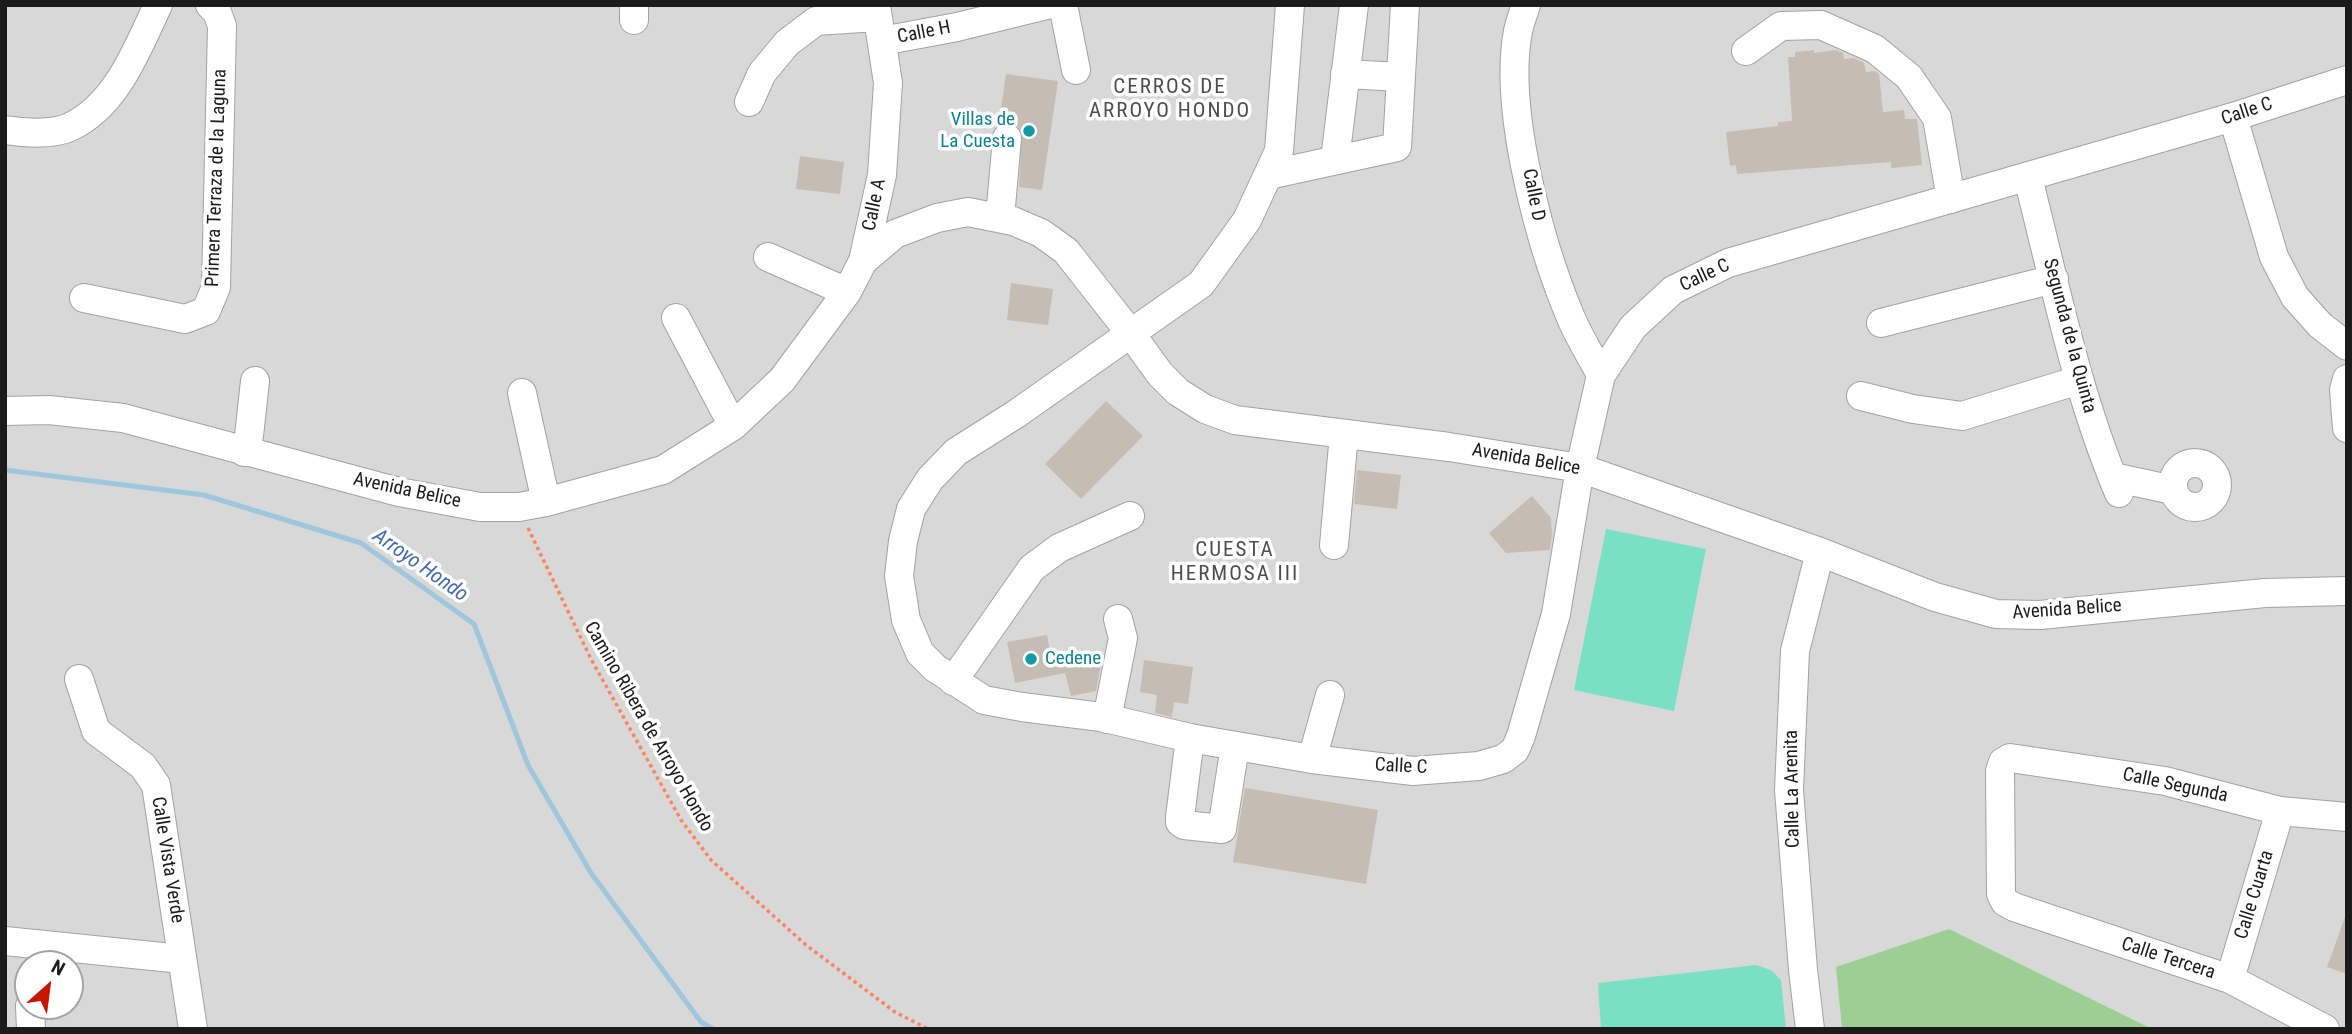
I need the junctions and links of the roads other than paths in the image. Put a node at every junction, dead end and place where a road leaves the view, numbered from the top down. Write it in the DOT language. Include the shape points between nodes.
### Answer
graph roads {
  1 [pos="158,5"];
  2 [pos="210,5"];
  3 [pos="1047,5"];
  4 [pos="1063,5"];
  5 [pos="1290,5"];
  6 [pos="1354,5"];
  7 [pos="1405,5"];
  8 [pos="1526,5"];
  9 [pos="878,21"];
  10 [pos="1746,51"];
  11 [pos="1076,70"];
  12 [pos="1345,74"];
  13 [pos="1401,77"];
  14 [pos="2347,80"];
  15 [pos="749,102"];
  16 [pos="2233,117"];
  17 [pos="5,130"];
  18 [pos="1007,138"];
  19 [pos="1335,160"];
  20 [pos="1268,174"];
  21 [pos="2028,178"];
  22 [pos="1951,199"];
  23 [pos="1000,218"];
  24 [pos="768,257"];
  25 [pos="863,261"];
  26 [pos="2054,279"];
  27 [pos="847,292"];
  28 [pos="84,298"];
  29 [pos="676,318"];
  30 [pos="1881,323"];
  31 [pos="1131,334"];
  32 [pos="2347,346"];
  33 [pos="1601,375"];
  34 [pos="782,380"];
  35 [pos="2079,380"];
  36 [pos="2347,380"];
  37 [pos="255,381"];
  38 [pos="522,393"];
  39 [pos="1861,396"];
  40 [pos="5,411"];
  41 [pos="733,426"];
  42 [pos="2347,428"];
  43 [pos="1344,434"];
  44 [pos="244,452"];
  45 [pos="1580,468"];
  46 [pos="2173,490"];
  47 [pos="546,502"];
  48 [pos="1130,516"];
  49 [pos="1334,545"];
  50 [pos="1819,552"];
  51 [pos="2347,591"];
  52 [pos="1118,619"];
  53 [pos="79,679"];
  54 [pos="953,681"];
  55 [pos="1330,695"];
  56 [pos="1107,719"];
  57 [pos="1190,738"];
  58 [pos="1235,746"];
  59 [pos="1312,759"];
  60 [pos="2280,811"];
  61 [pos="2347,817"];
  62 [pos="2005,902"];
  63 [pos="20,949"];
  64 [pos="182,959"];
  65 [pos="2230,979"];
  66 [pos="194,1029"];
  67 [pos="1810,1029"];
  68 [pos="2325,1029"];
  1 -- 17 [label="street" via="131,64 104,103 69,128 27,134"];
  2 -- 28 [label="street, Primera Terraza de la Laguna" via="222,26 216,287 206,311 185,319"];
  3 -- 9 [label="street, Calle H" via="957,27"];
  4 -- 11 [label="street"];
  5 -- 20 [label="street, Calle C" via="1279,151"];
  6 -- 12 [label="street"];
  7 -- 13 [label="street"];
  8 -- 33 [label="street, Calle D" via="1518,32 1516,84 1531,186 1542,237 1572,319"];
  9 -- 15 [label="street, Calle H" via="816,21 787,43 762,73"];
  9 -- 25 [label="street, Calle A" via="888,83 882,175"];
  10 -- 22 [label="street" via="1781,26 1821,25 1875,49 1909,77 1937,118"];
  12 -- 13 [label="street"];
  12 -- 19 [label="street"];
  13 -- 19 [label="street" via="1397,147"];
  14 -- 16 [label="street, Calle C"];
  16 -- 21 [label="street, Calle C"];
  16 -- 32 [label="street" via="2274,257 2295,297 2320,326"];
  18 -- 23 [label="street"];
  19 -- 20 [label="street"];
  20 -- 31 [label="street, Calle C" via="1247,220 1201,284"];
  21 -- 22 [label="street, Calle C"];
  21 -- 26 [label="street, Segunda de la Quinta"];
  22 -- 33 [label="street, Calle C" via="1728,264 1673,290 1633,327"];
  23 -- 25 [label="street, Avenida Belice" via="968,212 937,218 895,234"];
  23 -- 31 [label="street, Avenida Belice" via="1041,233 1066,251"];
  24 -- 27 [label="street"];
  25 -- 27 [label="street, Calle A"];
  26 -- 30 [label="street"];
  26 -- 35 [label="street, Segunda de la Quinta"];
  27 -- 34 [label="street, Calle A"];
  29 -- 41 [label="street"];
  31 -- 43 [label="street, Avenida Belice" via="1160,374 1205,409 1235,420"];
  31 -- 54 [label="street, Calle C" via="956,452 930,479 911,509 899,576 906,620 920,653"];
  33 -- 45 [label="street, Calle C"];
  34 -- 41 [label="street, Avenida Belice"];
  35 -- 39 [label="street" via="1962,416"];
  35 -- 46 [label="street, Segunda de la Quinta" via="2116,485"];
  36 -- 42 [label="street"];
  37 -- 44 [label="street"];
  38 -- 47 [label="street"];
  40 -- 44 [label="street, Avenida Belice" via="49,410 123,418"];
  41 -- 47 [label="street, Avenida Belice" via="663,470"];
  43 -- 45 [label="street, Avenida Belice"];
  43 -- 49 [label="street"];
  44 -- 47 [label="street, Avenida Belice" via="399,492 480,507"];
  45 -- 50 [label="street, Avenida Belice"];
  45 -- 59 [label="street, Calle C" via="1556,614 1515,750 1479,766 1413,771"];
  48 -- 54 [label="street" via="1059,548 1032,568"];
  50 -- 51 [label="street, Avenida Belice" via="1935,597 1996,614 2039,615 2264,593"];
  50 -- 67 [label="street, Calle La Arenita" via="1795,652 1789,790"];
  52 -- 56 [label="street" via="1124,638"];
  53 -- 64 [label="street, Calle Vista Verde" via="96,731 144,766 156,785"];
  54 -- 56 [label="street, Calle C" via="984,700"];
  55 -- 59 [label="street"];
  56 -- 57 [label="street, Calle C"];
  57 -- 58 [label="street, Calle C"];
  57 -- 58 [label="street" via="1180,817 1184,825 1222,829"];
  58 -- 59 [label="street, Calle C"];
  60 -- 61 [label="street, Calle Segunda"];
  60 -- 62 [label="street, Calle Segunda" via="2165,780 2010,758 2000,771 2001,894"];
  60 -- 65 [label="street, Calle Cuarta"];
  62 -- 65 [label="street, Calle Tercera"];
  63 -- 64 [label="street"];
  64 -- 66 [label="street, Calle Vista Verde"];
  65 -- 68 [label="street, Calle Tercera"];
}
